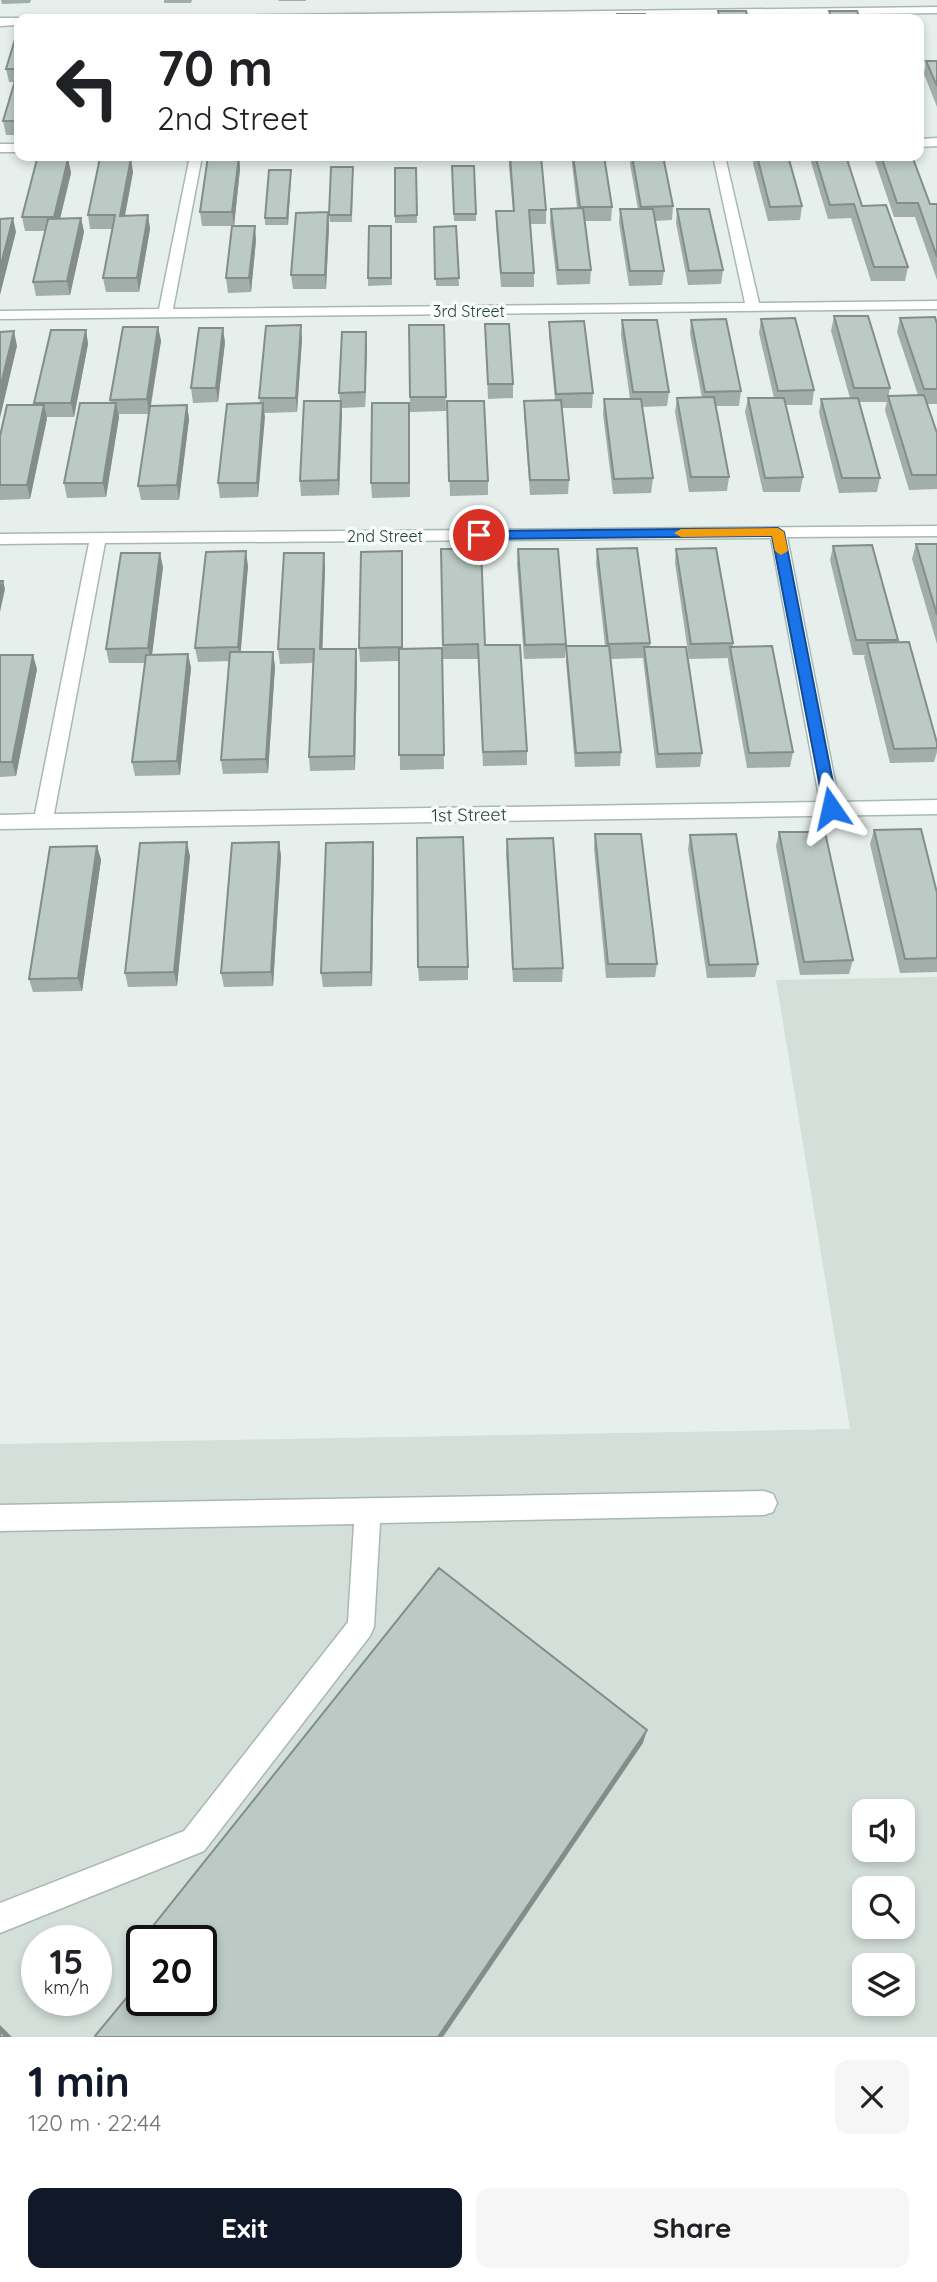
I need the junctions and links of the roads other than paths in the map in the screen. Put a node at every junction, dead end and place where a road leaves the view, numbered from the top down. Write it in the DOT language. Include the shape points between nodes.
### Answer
graph roads {
  1 [pos="769,6"];
  2 [pos="937,10"];
  3 [pos="703,14"];
  4 [pos="195,161"];
  5 [pos="720,161"];
  6 [pos="937,305"];
  7 [pos="752,308"];
  8 [pos="165,313"];
  9 [pos="0,315"];
  10 [pos="937,531"];
  11 [pos="778,532"];
  12 [pos="98,538"];
  13 [pos="0,539"];
  14 [pos="937,807"];
  15 [pos="831,808"];
  16 [pos="43,821"];
  17 [pos="0,822"];
  18 [pos="764,1503"];
  19 [pos="368,1511"];
  20 [pos="0,1518"];
  21 [pos="0,1918"];
  1 -- 2 [label="lane"];
  1 -- 3 [label="lane"];
  4 -- 8 [label="lane"];
  5 -- 7 [label="lane"];
  6 -- 7 [label="lane, 3rd Street"];
  7 -- 8 [label="lane, 3rd Street"];
  8 -- 9 [label="lane, 3rd Street"];
  10 -- 11 [label="lane, 2nd Street"];
  11 -- 12 [label="lane, 2nd Street"];
  11 -- 15 [label="lane"];
  12 -- 13 [label="lane, 2nd Street"];
  12 -- 16 [label="lane"];
  14 -- 15 [label="lane, 1st Street"];
  15 -- 16 [label="lane, 1st Street"];
  16 -- 17 [label="lane, 1st Street"];
  18 -- 19 [label="lane"];
  19 -- 20 [label="lane"];
  19 -- 21 [label="lane" via="361,1627 194,1841"];
}
